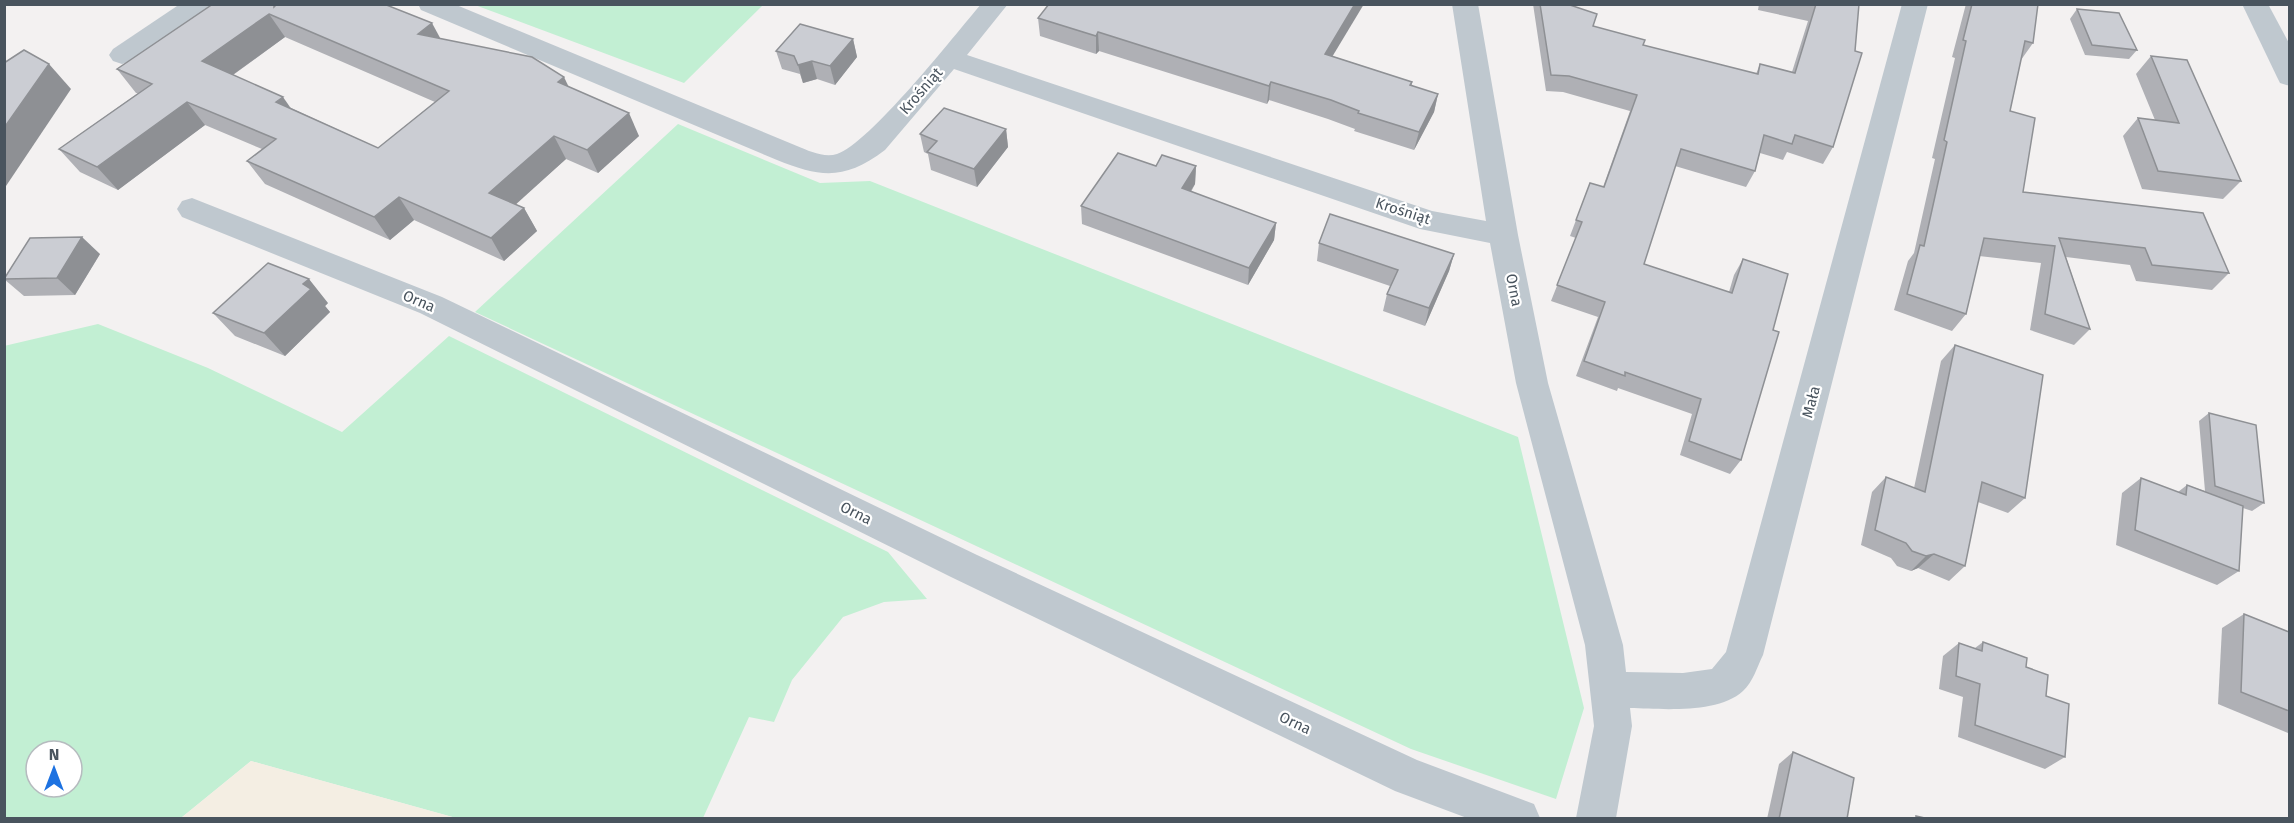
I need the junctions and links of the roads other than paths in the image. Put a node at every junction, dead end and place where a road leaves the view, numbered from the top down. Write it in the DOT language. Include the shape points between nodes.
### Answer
graph roads {
  1 [pos="198,4"];
  2 [pos="430,4"];
  3 [pos="996,4"];
  4 [pos="1465,4"];
  5 [pos="1915,4"];
  6 [pos="2255,4"];
  7 [pos="122,55"];
  8 [pos="949,58"];
  9 [pos="2289,77"];
  10 [pos="192,208"];
  11 [pos="1503,235"];
  12 [pos="1610,690"];
  13 [pos="1520,819"];
  14 [pos="1596,819"];
  1 -- 7 [label="street"];
  2 -- 8 [label="street, Krośniąt" via="812,163 836,166 856,158 875,143"];
  3 -- 8 [label="street"];
  4 -- 11 [label="street, Orna"];
  5 -- 12 [label="street, Mała" via="1744,655 1723,683 1701,689"];
  6 -- 9 [label="street"];
  8 -- 11 [label="street, Krośniąt" via="1431,221"];
  10 -- 13 [label="street, Orna" via="431,305 964,566 1409,777"];
  11 -- 12 [label="street, Orna" via="1532,383 1604,645"];
  12 -- 14 [label="street, Orna" via="1613,726"];
}
